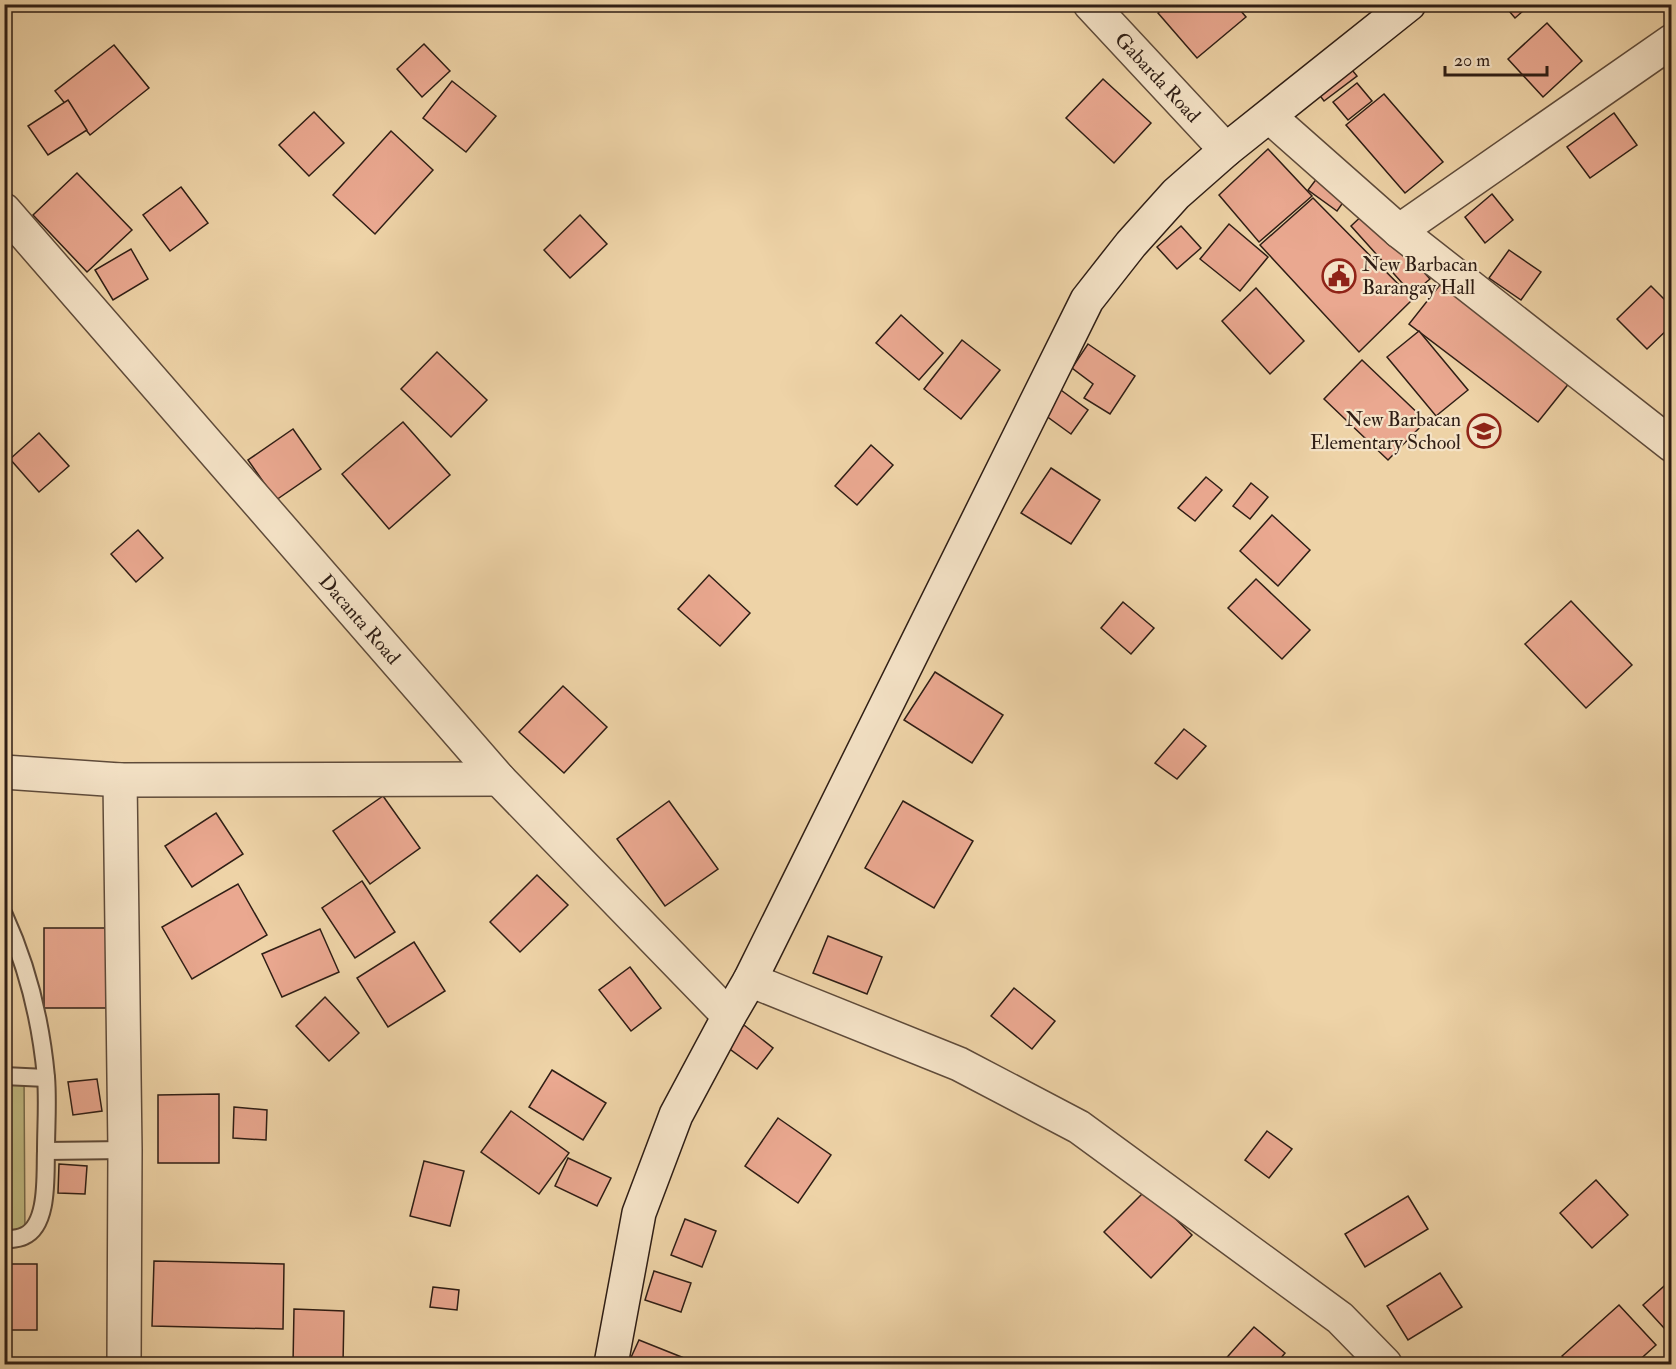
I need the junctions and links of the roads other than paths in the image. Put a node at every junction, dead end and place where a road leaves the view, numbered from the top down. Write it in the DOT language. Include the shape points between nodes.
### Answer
graph roads {
  1 [pos="1090,4"];
  2 [pos="1409,4"];
  3 [pos="1671,41"];
  4 [pos="1270,117"];
  5 [pos="1226,150"];
  6 [pos="4,210"];
  7 [pos="1399,231"];
  8 [pos="1671,445"];
  9 [pos="4,772"];
  10 [pos="499,779"];
  11 [pos="120,780"];
  12 [pos="4,915"];
  13 [pos="750,980"];
  14 [pos="729,1016"];
  15 [pos="4,1076"];
  16 [pos="46,1078"];
  17 [pos="125,1150"];
  18 [pos="46,1151"];
  19 [pos="4,1240"];
  20 [pos="124,1365"];
  21 [pos="611,1365"];
  22 [pos="1385,1365"];
  1 -- 5 [label="street, Gabarda Road"];
  2 -- 4 [label="street"];
  3 -- 7 [label="street"];
  4 -- 5 [label="street"];
  4 -- 7 [label="street"];
  5 -- 13 [label="street" via="1176,194 1087,300"];
  6 -- 10 [label="street, Dacanta Road"];
  7 -- 8 [label="street"];
  9 -- 11 [label="street"];
  10 -- 11 [label="street"];
  10 -- 14 [label="street, Dacanta Road"];
  11 -- 17 [label="street"];
  12 -- 16 [label="lane" via="30,988"];
  13 -- 14 [label="street"];
  13 -- 22 [label="street" via="959,1064 1079,1127 1340,1318"];
  14 -- 21 [label="street" via="676,1115 639,1213"];
  15 -- 16 [label="lane"];
  16 -- 18 [label="lane"];
  17 -- 18 [label="lane"];
  17 -- 20 [label="street"];
  18 -- 19 [label="lane" via="43,1208 36,1226 24,1236"];
}
